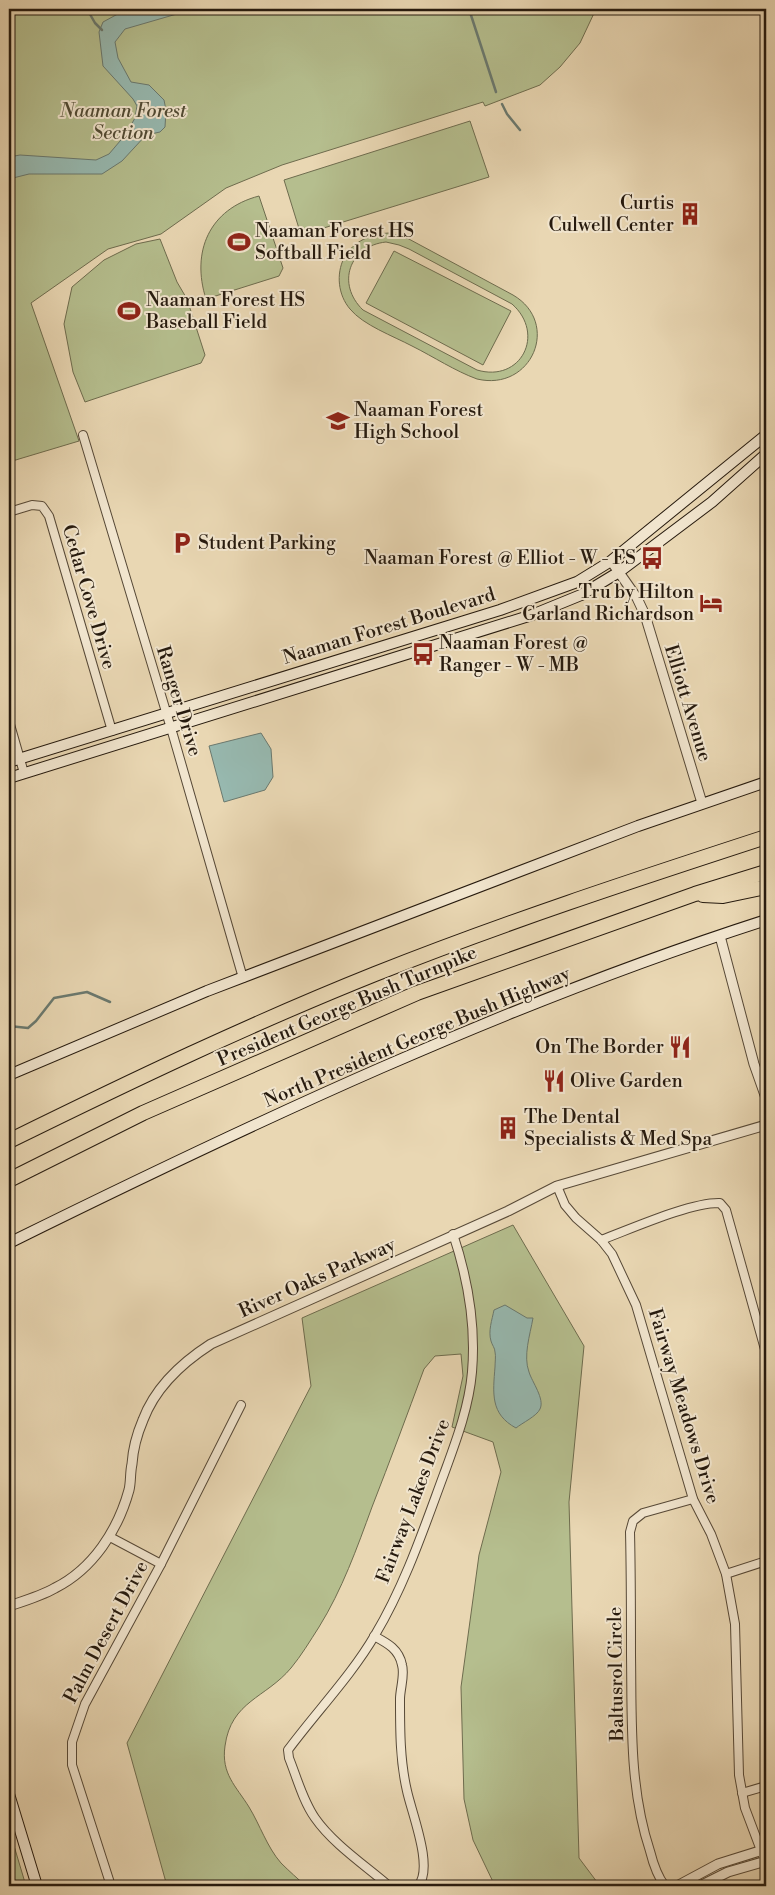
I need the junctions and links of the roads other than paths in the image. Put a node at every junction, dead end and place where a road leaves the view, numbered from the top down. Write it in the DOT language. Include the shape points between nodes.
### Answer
graph roads {
  1 [pos="83,434"];
  2 [pos="766,435"];
  3 [pos="766,454"];
  4 [pos="718,474"];
  5 [pos="712,502"];
  6 [pos="9,512"];
  7 [pos="611,561"];
  8 [pos="620,572"];
  9 [pos="498,611"];
  10 [pos="501,624"];
  11 [pos="166,715"];
  12 [pos="9,721"];
  13 [pos="171,728"];
  14 [pos="112,731"];
  15 [pos="20,759"];
  16 [pos="9,762"];
  17 [pos="24,773"];
  18 [pos="9,778"];
  19 [pos="766,782"];
  20 [pos="702,803"];
  21 [pos="766,830"];
  22 [pos="766,837"];
  23 [pos="739,846"];
  24 [pos="766,872"];
  25 [pos="766,887"];
  26 [pos="695,894"];
  27 [pos="766,920"];
  28 [pos="720,936"];
  29 [pos="243,978"];
  30 [pos="9,1075"];
  31 [pos="766,1098"];
  32 [pos="766,1125"];
  33 [pos="9,1141"];
  34 [pos="9,1180"];
  35 [pos="557,1186"];
  36 [pos="453,1234"];
  37 [pos="601,1240"];
  38 [pos="9,1243"];
  39 [pos="766,1353"];
  40 [pos="241,1405"];
  41 [pos="692,1499"];
  42 [pos="110,1536"];
  43 [pos="766,1561"];
  44 [pos="161,1564"];
  45 [pos="726,1574"];
  46 [pos="9,1606"];
  47 [pos="374,1636"];
  48 [pos="766,1786"];
  49 [pos="742,1793"];
  50 [pos="9,1794"];
  51 [pos="764,1849"];
  52 [pos="766,1861"];
  53 [pos="37,1886"];
  54 [pos="110,1886"];
  55 [pos="389,1886"];
  56 [pos="418,1886"];
  57 [pos="665,1886"];
  58 [pos="677,1886"];
  59 [pos="700,1886"];
  1 -- 11 [label="street, Ranger Drive"];
  2 -- 4 [label="main road, Naaman Forest Boulevard"];
  3 -- 5 [label="main road, Naaman Forest Boulevard"];
  4 -- 5 [label="main road"];
  4 -- 7 [label="main road, Naaman Forest Boulevard"];
  5 -- 8 [label="main road, Naaman Forest Boulevard"];
  6 -- 14 [label="street, Cedar Cove Drive" via="32,505 42,506 48,516"];
  7 -- 8 [label="street, Elliott Avenue"];
  7 -- 9 [label="main road, Naaman Forest Boulevard" via="577,582"];
  8 -- 10 [label="main road, Naaman Forest Boulevard" via="581,595"];
  8 -- 20 [label="street, Elliott Avenue" via="645,615"];
  9 -- 10 [label="main road"];
  9 -- 11 [label="main road, Naaman Forest Boulevard"];
  10 -- 13 [label="main road, Naaman Forest Boulevard"];
  11 -- 13 [label="street, Ranger Drive"];
  11 -- 14 [label="main road, Naaman Forest Boulevard"];
  12 -- 15 [label="street"];
  13 -- 17 [label="main road, Naaman Forest Boulevard"];
  13 -- 29 [label="street, Ranger Drive"];
  14 -- 15 [label="main road, Naaman Forest Boulevard"];
  15 -- 16 [label="main road, Naaman Forest Boulevard"];
  15 -- 17 [label="street"];
  17 -- 18 [label="main road, Naaman Forest Boulevard"];
  19 -- 20 [label="main road"];
  20 -- 29 [label="main road"];
  21 -- 23 [label="highway"];
  22 -- 23 [label="highway, President George Bush Turnpike"];
  23 -- 33 [label="highway, President George Bush Turnpike" via="544,910 356,982 188,1054"];
  24 -- 26 [label="highway, President George Bush Turnpike"];
  25 -- 26 [label="highway" via="723,896"];
  26 -- 34 [label="highway, President George Bush Turnpike" via="417,993 143,1113"];
  27 -- 28 [label="main road, North President George Bush Highway"];
  28 -- 31 [label="street"];
  28 -- 38 [label="main road, North President George Bush Highway" via="590,983 361,1076"];
  29 -- 30 [label="main road"];
  32 -- 35 [label="street, River Oaks Parkway"];
  35 -- 36 [label="street, River Oaks Parkway"];
  35 -- 37 [label="street, Fairway Meadows Drive" via="571,1212"];
  36 -- 42 [label="street, River Oaks Parkway" via="219,1340 193,1356 163,1387 143,1418 137,1436 130,1488"];
  36 -- 47 [label="street, Fairway Lakes Drive" via="466,1276 474,1337 466,1406 428,1517 392,1603"];
  37 -- 39 [label="street" via="676,1212 720,1203 726,1210"];
  37 -- 41 [label="street, Fairway Meadows Drive" via="612,1254 636,1305"];
  40 -- 44 [label="street, Palm Desert Drive"];
  41 -- 45 [label="street, Fairway Meadows Drive" via="712,1534"];
  41 -- 57 [label="street, Baltusrol Circle" via="643,1513 633,1521 630,1532 635,1783 645,1838"];
  42 -- 44 [label="street"];
  42 -- 46 [label="street, River Oaks Parkway" via="95,1557 56,1588"];
  43 -- 45 [label="street"];
  44 -- 54 [label="street, Palm Desert Drive" via="85,1704 72,1742 72,1765"];
  45 -- 49 [label="street, Fairway Meadows Drive" via="735,1624 738,1759"];
  47 -- 55 [label="street, Fairway Lakes Drive" via="288,1750 288,1758 316,1820"];
  47 -- 56 [label="street" via="395,1649 403,1667 400,1698 402,1762 425,1870 423,1881"];
  48 -- 49 [label="street"];
  49 -- 51 [label="street, Fairway Meadows Drive" via="745,1808"];
  50 -- 53 [label="main road"];
  51 -- 52 [label="street, Fairway Meadows Drive"];
  51 -- 58 [label="street" via="718,1864"];
  52 -- 59 [label="street" via="728,1872"];
}
